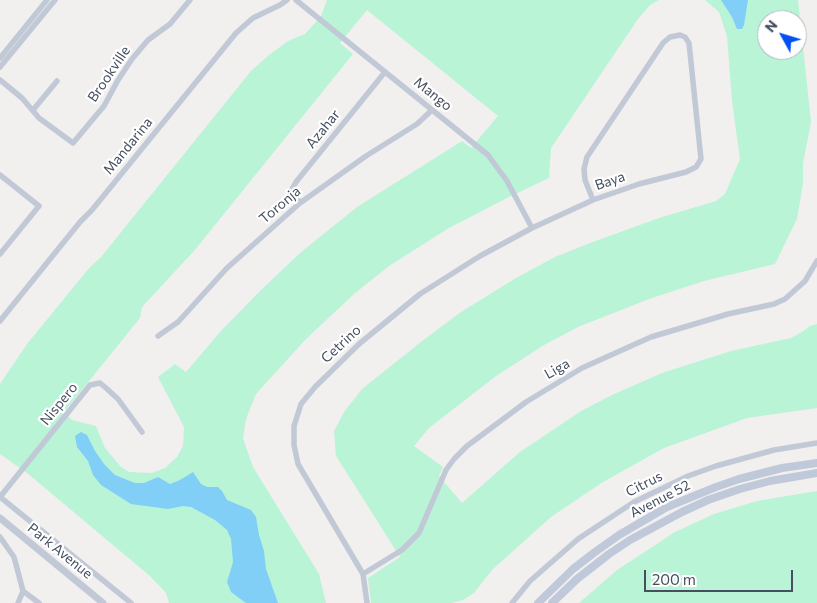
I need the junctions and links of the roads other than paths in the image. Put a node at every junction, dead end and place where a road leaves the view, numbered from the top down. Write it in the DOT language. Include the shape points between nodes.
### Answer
graph roads {
  1 [pos="190,0"];
  2 [pos="287,0"];
  3 [pos="296,0"];
  4 [pos="51,1"];
  5 [pos="18,40"];
  6 [pos="0,58"];
  7 [pos="0,68"];
  8 [pos="385,72"];
  9 [pos="0,80"];
  10 [pos="57,81"];
  11 [pos="33,110"];
  12 [pos="432,110"];
  13 [pos="0,174"];
  14 [pos="593,200"];
  15 [pos="300,203"];
  16 [pos="532,228"];
  17 [pos="0,254"];
  18 [pos="817,261"];
  19 [pos="815,271"];
  20 [pos="0,321"];
  21 [pos="158,336"];
  22 [pos="142,432"];
  23 [pos="817,443"];
  24 [pos="817,463"];
  25 [pos="817,473"];
  26 [pos="0,497"];
  27 [pos="0,518"];
  28 [pos="0,537"];
  29 [pos="363,574"];
  30 [pos="22,591"];
  31 [pos="18,603"];
  32 [pos="39,603"];
  33 [pos="103,603"];
  34 [pos="131,603"];
  35 [pos="367,603"];
  36 [pos="512,603"];
  37 [pos="538,603"];
  38 [pos="552,603"];
  1 -- 11 [label="street, Brookville" via="170,24 148,40 132,59 104,106 72,143"];
  2 -- 20 [label="street, Mandarina" via="253,18 236,33"];
  3 -- 8 [label="street, Mango"];
  4 -- 5 [label="street"];
  5 -- 6 [label="street"];
  5 -- 7 [label="street"];
  8 -- 12 [label="street, Mango"];
  8 -- 15 [label="street, Azahar" via="296,182 292,189"];
  9 -- 11 [label="street"];
  10 -- 11 [label="street"];
  12 -- 15 [label="street, Toronja" via="417,124"];
  12 -- 16 [label="street, Mango" via="488,156 507,181"];
  13 -- 17 [label="street" via="39,206"];
  14 -- 14 [label="street, Baya" via="585,180 587,157 663,44 675,35 685,37 689,44 701,159 696,167 686,172"];
  14 -- 16 [label="street, Cetrino"];
  15 -- 21 [label="street, Toronja" via="227,268 178,322"];
  16 -- 29 [label="street, Cetrino" via="480,256 384,322 341,360 302,404 294,426 298,464"];
  18 -- 19 [label="street, Liga"];
  19 -- 29 [label="street, Liga" via="795,291 774,304 651,337 582,368 526,402 454,459 446,470 419,533 402,550"];
  22 -- 26 [label="street, Nispero" via="106,388 100,383 90,385"];
  23 -- 36 [label="street, Citrus" via="774,450 723,464 688,476 634,502 578,539 530,581"];
  24 -- 37 [label="main road, Avenue 52" via="739,479 667,507 595,552"];
  25 -- 38 [label="main road, Avenue 52" via="740,489 682,512 609,554"];
  26 -- 34 [label="street"];
  27 -- 33 [label="street, Park Avenue"];
  28 -- 30 [label="street" via="14,557"];
  29 -- 35 [label="street, Cetrino"];
  30 -- 31 [label="street"];
  30 -- 32 [label="street"];
}
